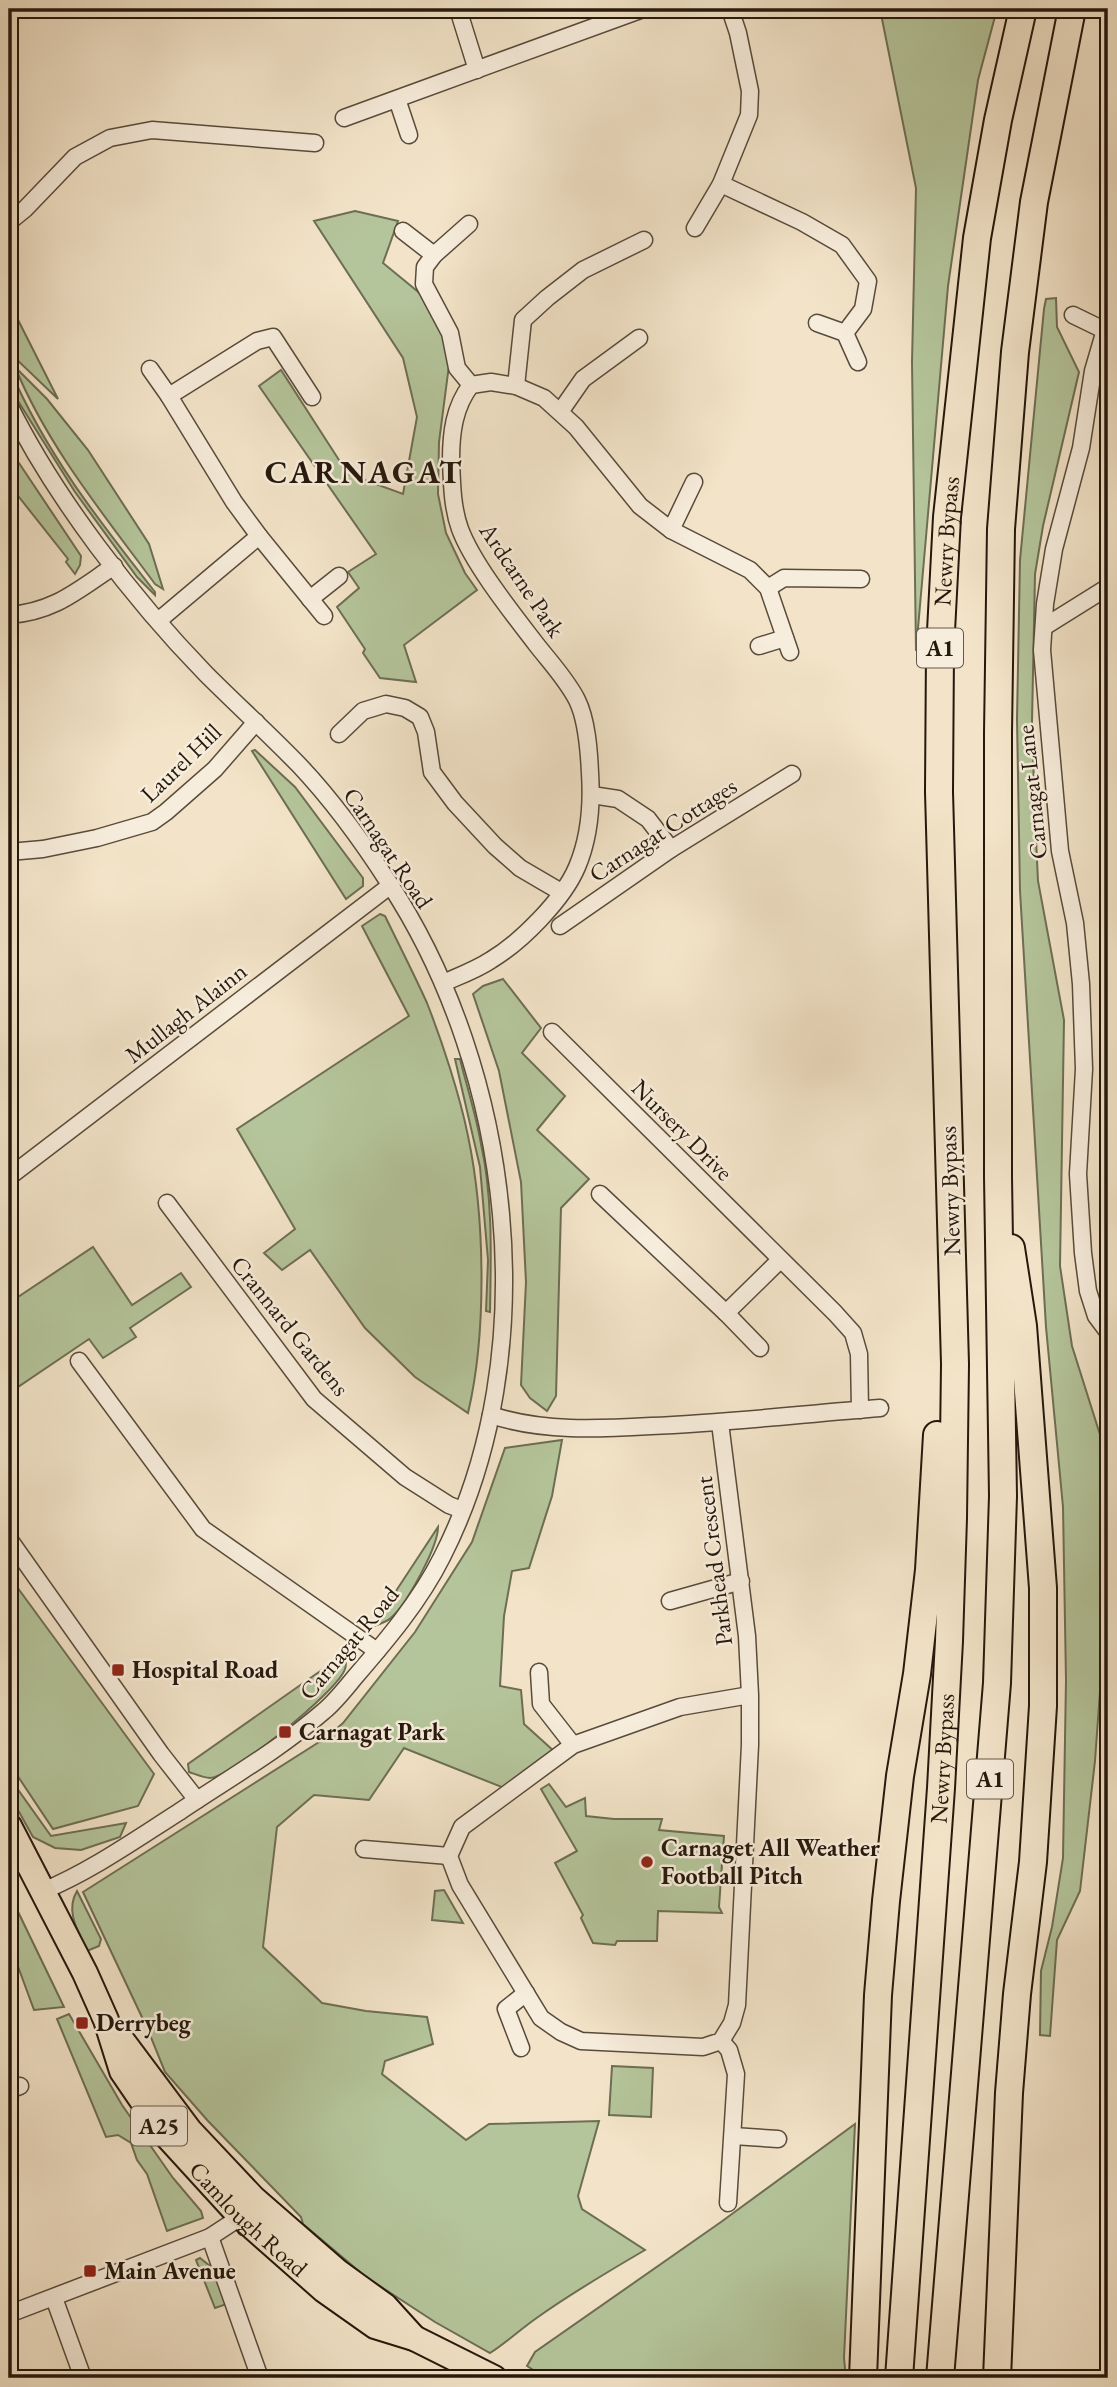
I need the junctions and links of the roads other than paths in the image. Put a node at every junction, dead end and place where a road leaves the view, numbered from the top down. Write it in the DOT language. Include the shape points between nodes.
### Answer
graph roads {
  1 [pos="458,9"];
  2 [pos="730,9"];
  3 [pos="1023,9"];
  4 [pos="1072,9"];
  5 [pos="634,10"];
  6 [pos="477,70"];
  7 [pos="397,99"];
  8 [pos="344,118"];
  9 [pos="409,135"];
  10 [pos="315,143"];
  11 [pos="721,184"];
  12 [pos="9,222"];
  13 [pos="469,224"];
  14 [pos="695,228"];
  15 [pos="403,231"];
  16 [pos="644,240"];
  17 [pos="434,255"];
  18 [pos="1073,315"];
  19 [pos="817,323"];
  20 [pos="1107,331"];
  21 [pos="845,333"];
  22 [pos="639,338"];
  23 [pos="858,362"];
  24 [pos="150,369"];
  25 [pos="471,385"];
  26 [pos="516,386"];
  27 [pos="169,396"];
  28 [pos="312,397"];
  29 [pos="560,412"];
  30 [pos="11,415"];
  31 [pos="694,482"];
  32 [pos="671,530"];
  33 [pos="259,536"];
  34 [pos="114,566"];
  35 [pos="339,576"];
  36 [pos="861,579"];
  37 [pos="1108,587"];
  38 [pos="768,588"];
  39 [pos="310,599"];
  40 [pos="9,615"];
  41 [pos="324,616"];
  42 [pos="158,621"];
  43 [pos="1044,627"];
  44 [pos="758,646"];
  45 [pos="256,722"];
  46 [pos="339,734"];
  47 [pos="792,774"];
  48 [pos="592,795"];
  49 [pos="671,849"];
  50 [pos="9,852"];
  51 [pos="391,885"];
  52 [pos="561,892"];
  53 [pos="560,926"];
  54 [pos="443,983"];
  55 [pos="552,1032"];
  56 [pos="9,1177"];
  57 [pos="998,1177"];
  58 [pos="600,1194"];
  59 [pos="167,1203"];
  60 [pos="780,1260"];
  61 [pos="953,1294"];
  62 [pos="726,1312"];
  63 [pos="1108,1332"];
  64 [pos="760,1348"];
  65 [pos="79,1361"];
  66 [pos="880,1408"];
  67 [pos="860,1410"];
  68 [pos="491,1415"];
  69 [pos="720,1423"];
  70 [pos="462,1510"];
  71 [pos="9,1539"];
  72 [pos="741,1581"];
  73 [pos="670,1601"];
  74 [pos="377,1651"];
  75 [pos="539,1672"];
  76 [pos="750,1695"];
  77 [pos="573,1745"];
  78 [pos="197,1800"];
  79 [pos="9,1826"];
  80 [pos="364,1849"];
  81 [pos="449,1856"];
  82 [pos="43,1891"];
  83 [pos="526,1993"];
  84 [pos="721,2041"];
  85 [pos="521,2048"];
  86 [pos="733,2136"];
  87 [pos="778,2139"];
  88 [pos="728,2203"];
  89 [pos="246,2206"];
  90 [pos="210,2236"];
  91 [pos="54,2298"];
  92 [pos="9,2314"];
  93 [pos="83,2378"];
  94 [pos="260,2378"];
  95 [pos="494,2378"];
  96 [pos="863,2378"];
  97 [pos="900,2378"];
  98 [pos="940,2378"];
  99 [pos="997,2378"];
  1 -- 6 [label="street"];
  2 -- 11 [label="street" via="750,91 749,115"];
  3 -- 61 [label="highway, Newry Bypass / A1" via="977,238 947,517 939,792"];
  4 -- 57 [label="highway, Newry Bypass / A1" via="1032,216 1015,352 1001,529"];
  5 -- 6 [label="street"];
  6 -- 7 [label="street"];
  7 -- 8 [label="street"];
  7 -- 9 [label="street"];
  10 -- 12 [label="street" via="152,130 110,138 75,157"];
  11 -- 14 [label="street"];
  11 -- 21 [label="street" via="842,245 868,281 863,309"];
  13 -- 17 [label="street"];
  15 -- 17 [label="street"];
  16 -- 26 [label="street" via="583,270 523,320"];
  17 -- 25 [label="street" via="425,267 424,284 450,333 457,368"];
  18 -- 20 [label="street"];
  19 -- 21 [label="street"];
  20 -- 43 [label="street, Carnagat Lane" via="1093,371 1081,449 1054,550"];
  21 -- 23 [label="street"];
  22 -- 29 [label="street" via="583,379"];
  24 -- 27 [label="street"];
  25 -- 26 [label="street"];
  25 -- 48 [label="street, Ardcarne Park" via="460,400 451,443 452,492 460,529 516,618 578,701 589,746"];
  26 -- 29 [label="street" via="544,398"];
  27 -- 28 [label="street" via="257,341 274,337"];
  27 -- 33 [label="street"];
  29 -- 32 [label="street" via="640,506"];
  30 -- 34 [label="street, Carnagat Road"];
  31 -- 32 [label="street"];
  32 -- 38 [label="street" via="750,570"];
  33 -- 39 [label="street"];
  33 -- 42 [label="street"];
  34 -- 40 [label="street" via="69,598 45,609"];
  34 -- 42 [label="street, Carnagat Road"];
  35 -- 39 [label="street"];
  36 -- 38 [label="street" via="785,578"];
  37 -- 43 [label="street"];
  38 -- 44 [label="street" via="788,645"];
  39 -- 41 [label="street"];
  42 -- 45 [label="street, Carnagat Road"];
  43 -- 63 [label="street, Carnagat Lane" via="1053,789 1081,984 1084,1069 1078,1174 1083,1252 1088,1291 1096,1316"];
  45 -- 50 [label="street, Laurel Hill" via="215,769 152,822 97,838"];
  45 -- 51 [label="street, Carnagat Road" via="352,827"];
  46 -- 52 [label="street" via="363,711 386,704 420,717 432,772 455,803 520,868"];
  47 -- 49 [label="street, Carnagat Cottages"];
  48 -- 49 [label="street" via="618,799 648,819"];
  48 -- 52 [label="street, Ardcarne Park" via="576,869"];
  49 -- 53 [label="street, Carnagat Cottages"];
  51 -- 54 [label="street, Carnagat Road"];
  51 -- 56 [label="street, Mullagh Alainn"];
  52 -- 54 [label="street, Ardcarne Park" via="512,947"];
  54 -- 68 [label="street, Carnagat Road" via="485,1111 500,1202 503,1284"];
  55 -- 60 [label="street, Nursery Drive"];
  57 -- 98 [label="highway, Newry Bypass / A1" via="1003,1496 997,1683"];
  57 -- 99 [label="highway" via="1023,1326 1043,1588 1043,1706 1033,1862 1009,2093"];
  58 -- 62 [label="street"];
  59 -- 70 [label="street, Crannard Gardens" via="314,1399 405,1476"];
  60 -- 62 [label="street"];
  60 -- 67 [label="street, Nursery Drive" via="853,1333 859,1354"];
  61 -- 96 [label="highway" via="940,1396 929,1570 900,1776 878,1995"];
  61 -- 97 [label="highway, Newry Bypass / A1" via="949,1641"];
  62 -- 64 [label="street"];
  65 -- 74 [label="street" via="203,1529"];
  66 -- 67 [label="street"];
  67 -- 69 [label="street"];
  68 -- 69 [label="street" via="551,1428"];
  68 -- 70 [label="street, Carnagat Road" via="482,1458"];
  69 -- 72 [label="street, Parkhead Crescent"];
  70 -- 74 [label="street, Carnagat Road" via="442,1558"];
  71 -- 78 [label="street"];
  72 -- 73 [label="street"];
  72 -- 76 [label="street, Parkhead Crescent"];
  74 -- 78 [label="street, Carnagat Road" via="327,1709 268,1755"];
  75 -- 77 [label="street" via="541,1704"];
  76 -- 77 [label="street" via="680,1707"];
  76 -- 84 [label="street, Parkhead Crescent" via="739,1991 732,2023"];
  77 -- 81 [label="street" via="462,1828"];
  78 -- 82 [label="street, Carnagat Road"];
  79 -- 82 [label="main road, Camlough Road / A25"];
  80 -- 81 [label="street"];
  81 -- 83 [label="street" via="460,1885"];
  82 -- 89 [label="main road, Camlough Road / A25" via="106,2020"];
  83 -- 84 [label="street" via="541,2018 581,2041 703,2048"];
  83 -- 85 [label="street" via="506,2009"];
  84 -- 86 [label="street" via="729,2050 736,2074"];
  86 -- 87 [label="street"];
  86 -- 88 [label="street"];
  89 -- 90 [label="street" via="233,2222"];
  89 -- 95 [label="main road, Camlough Road / A25" via="385,2306 414,2338"];
  90 -- 91 [label="street"];
  90 -- 94 [label="street"];
  91 -- 92 [label="street"];
  91 -- 93 [label="street"];
}
